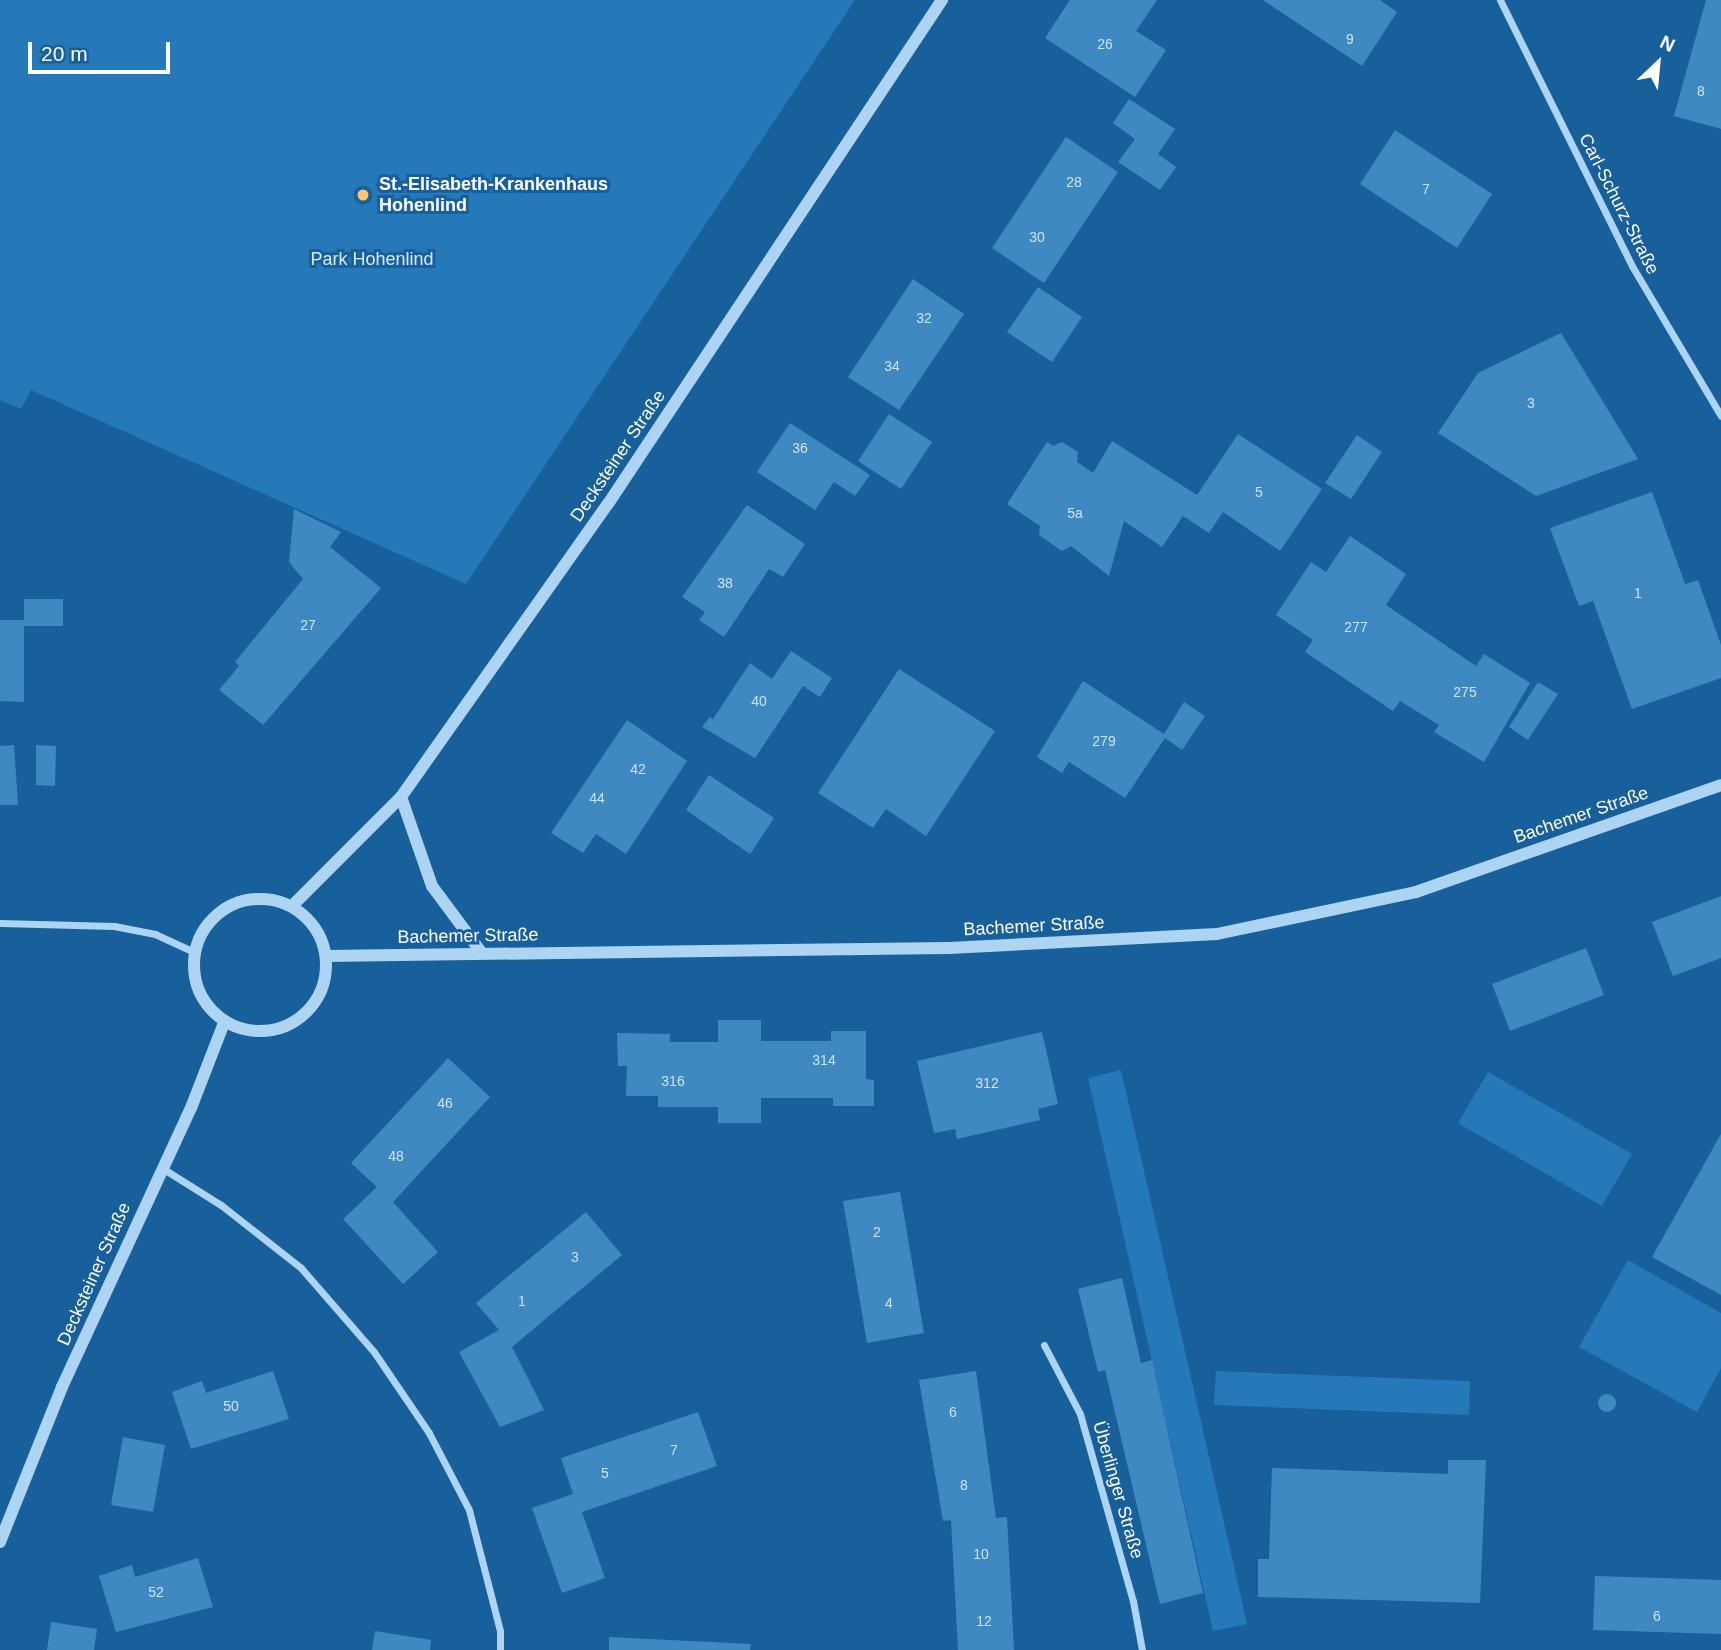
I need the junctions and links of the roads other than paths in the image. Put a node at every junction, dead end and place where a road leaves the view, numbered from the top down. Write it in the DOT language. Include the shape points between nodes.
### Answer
graph roads {
  1 [pos="942,0"];
  2 [pos="1500,0"];
  3 [pos="1721,416"];
  4 [pos="1721,785"];
  5 [pos="401,797"];
  6 [pos="292,906"];
  7 [pos="0,923"];
  8 [pos="194,952"];
  9 [pos="481,952"];
  10 [pos="327,957"];
  11 [pos="224,1023"];
  12 [pos="162,1167"];
  13 [pos="1044,1345"];
  14 [pos="0,1542"];
  15 [pos="500,1650"];
  16 [pos="1142,1650"];
  1 -- 5 [label="street, Decksteiner Straße" via="608,504"];
  2 -- 3 [label="street, Carl-Schurz-Straße" via="1632,266"];
  4 -- 9 [label="street, Bachemer Straße" via="1416,892 1217,934 949,948"];
  5 -- 6 [label="street, Decksteiner Straße"];
  5 -- 9 [label="street" via="432,886"];
  6 -- 8 [label="street" via="259,899 237,902 204,929"];
  6 -- 10 [label="street" via="316,929"];
  7 -- 8 [label="street" via="114,926 155,934"];
  8 -- 11 [label="street" via="201,998"];
  9 -- 10 [label="street, Bachemer Straße"];
  10 -- 11 [label="street" via="324,985 300,1019 271,1031 248,1032"];
  11 -- 12 [label="street, Decksteiner Straße"];
  12 -- 14 [label="street, Decksteiner Straße" via="62,1387"];
  12 -- 15 [label="street" via="221,1205 302,1268 374,1352 429,1433 469,1510 500,1631"];
  13 -- 16 [label="street, Überlinger Straße" via="1080,1414 1133,1601"];
}
